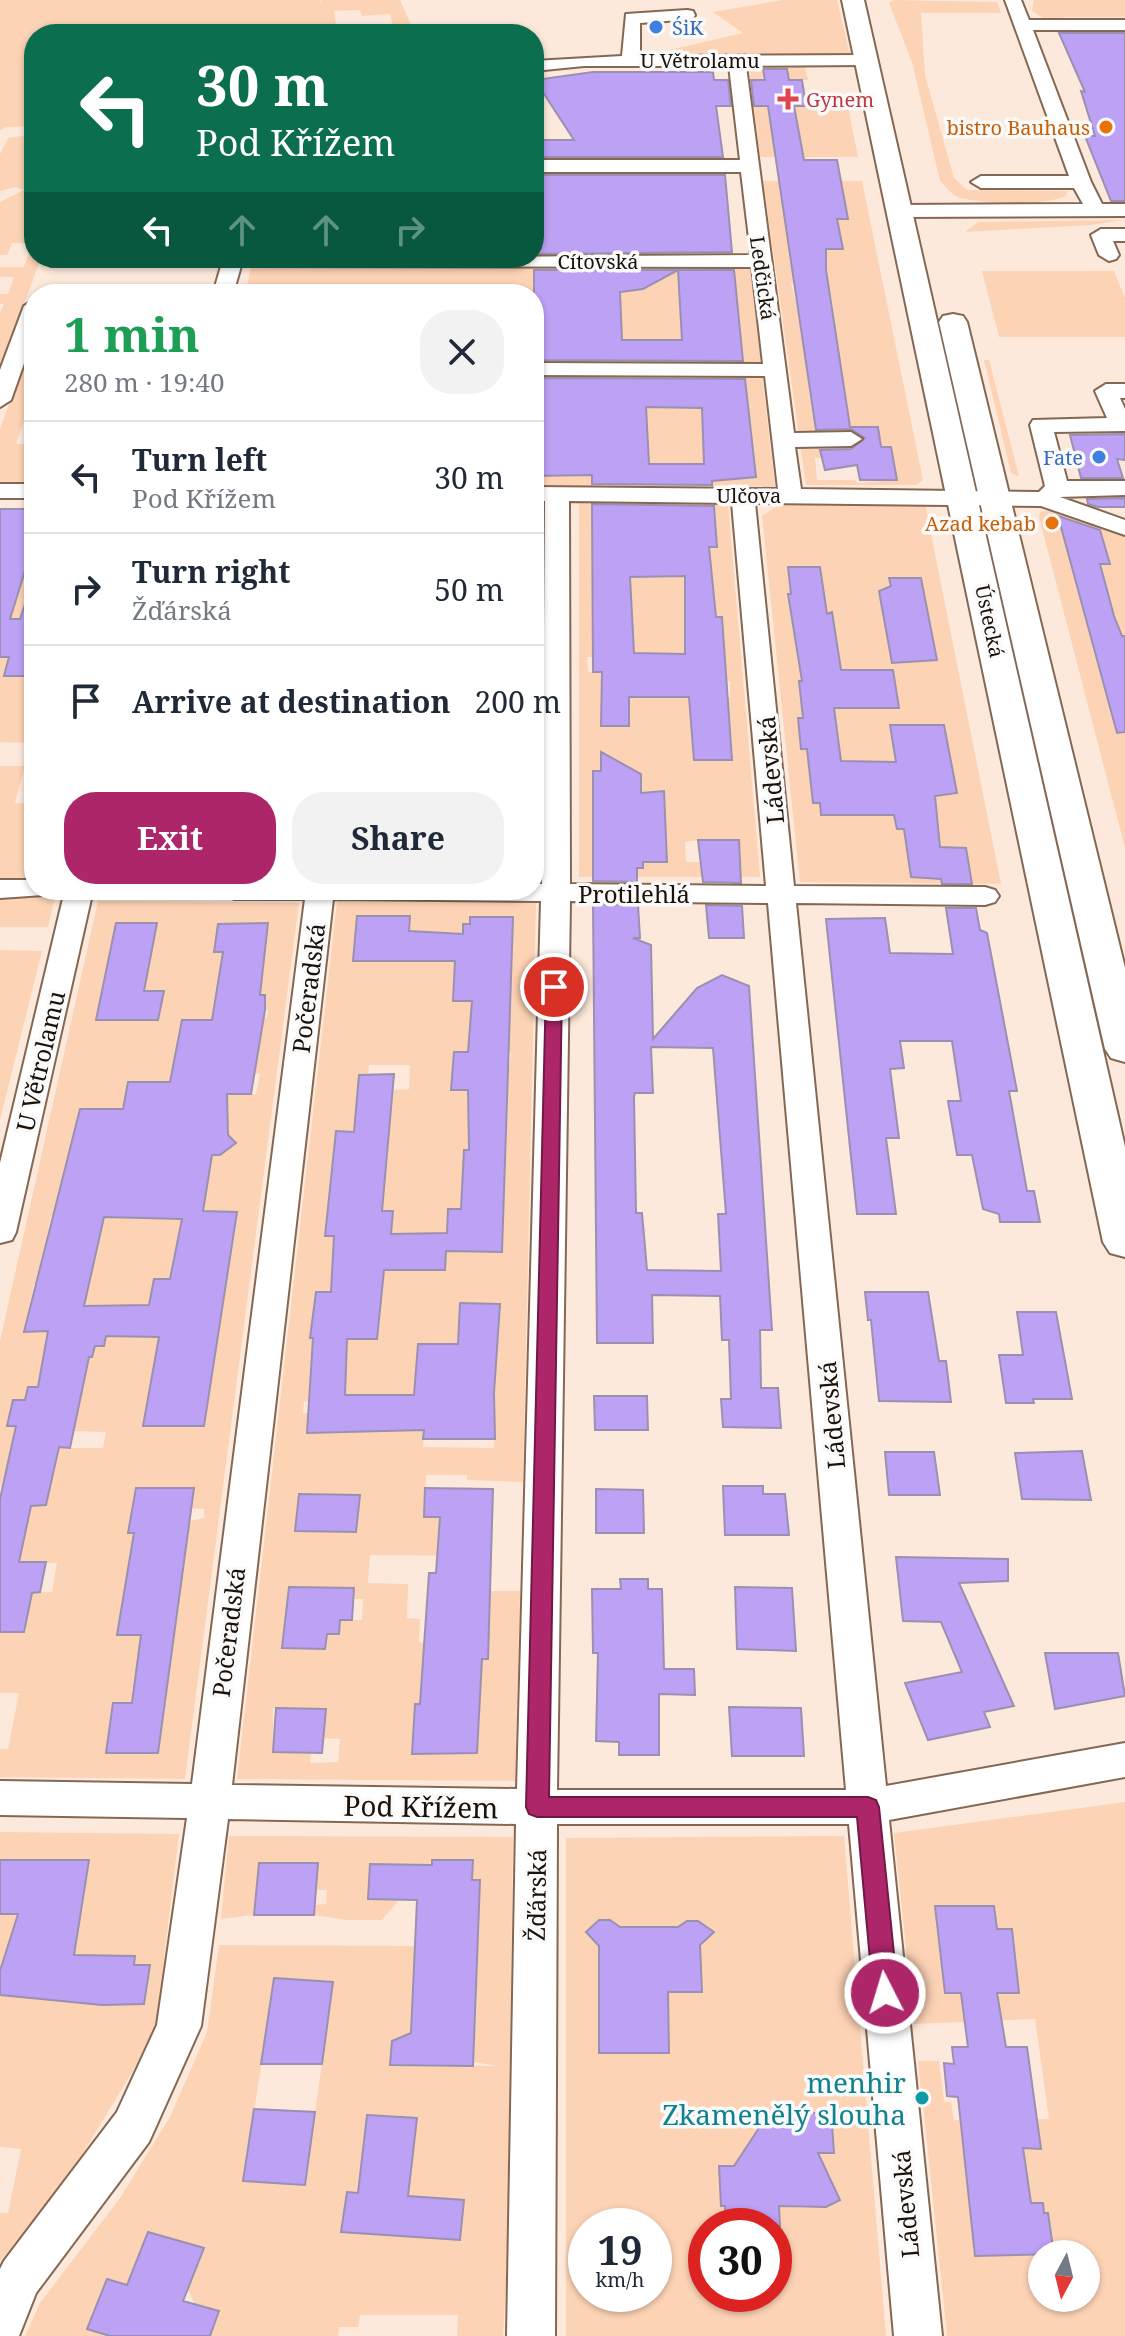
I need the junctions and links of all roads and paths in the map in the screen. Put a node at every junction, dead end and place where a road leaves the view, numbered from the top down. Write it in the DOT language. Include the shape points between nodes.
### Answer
graph roads {
  1 [pos="853,0"];
  2 [pos="1013,0"];
  3 [pos="687,15"];
  4 [pos="1022,25"];
  5 [pos="1125,25"];
  6 [pos="828,59"];
  7 [pos="737,60"];
  8 [pos="867,60"];
  9 [pos="631,61"];
  10 [pos="544,65"];
  11 [pos="832,82"];
  12 [pos="544,166"];
  13 [pos="749,166"];
  14 [pos="981,182"];
  15 [pos="1081,182"];
  16 [pos="920,185"];
  17 [pos="1125,190"];
  18 [pos="1093,205"];
  19 [pos="1125,210"];
  20 [pos="913,211"];
  21 [pos="1125,235"];
  22 [pos="933,239"];
  23 [pos="1109,255"];
  24 [pos="544,260"];
  25 [pos="761,261"];
  26 [pos="946,293"];
  27 [pos="24,334"];
  28 [pos="544,369"];
  29 [pos="775,370"];
  30 [pos="1125,391"];
  31 [pos="0,400"];
  32 [pos="1123,429"];
  33 [pos="851,439"];
  34 [pos="784,440"];
  35 [pos="1125,488"];
  36 [pos="0,491"];
  37 [pos="24,491"];
  38 [pos="546,494"];
  39 [pos="743,494"];
  40 [pos="1050,494"];
  41 [pos="790,495"];
  42 [pos="980,497"];
  43 [pos="1125,528"];
  44 [pos="0,889"];
  45 [pos="24,889"];
  46 [pos="544,893"];
  47 [pos="556,893"];
  48 [pos="782,894"];
  49 [pos="985,896"];
  50 [pos="77,900"];
  51 [pos="319,900"];
  52 [pos="1125,1049"];
  53 [pos="0,1232"];
  54 [pos="1125,1242"];
  55 [pos="1125,1760"];
  56 [pos="0,1798"];
  57 [pos="207,1803"];
  58 [pos="537,1807"];
  59 [pos="868,1807"];
  60 [pos="0,2324"];
  61 [pos="531,2336"];
  62 [pos="918,2336"];
  1 -- 8 [label="main road, Ústecká"];
  2 -- 4 [label="street"];
  3 -- 9 [label="street" via="632,18"];
  4 -- 5 [label="street"];
  4 -- 15 [label="street"];
  6 -- 7 [label="street, U Větrolamu"];
  6 -- 8 [label="street, U Větrolamu"];
  6 -- 11 [label="street"];
  7 -- 9 [label="street, U Větrolamu"];
  7 -- 13 [label="street, Ledčická"];
  8 -- 20 [label="main road, Ústecká"];
  9 -- 10 [label="street, U Větrolamu"];
  12 -- 13 [label="street"];
  13 -- 25 [label="street, Ledčická"];
  14 -- 15 [label="street"];
  15 -- 18 [label="street"];
  16 -- 20 [label="main road, Ústecká"];
  17 -- 18 [label="street"];
  18 -- 19 [label="street"];
  18 -- 20 [label="street"];
  20 -- 22 [label="main road, Ústecká"];
  20 -- 42 [label="main road, Ústecká"];
  21 -- 23 [label="street" via="1101,235"];
  24 -- 25 [label="street, Cítovská"];
  25 -- 29 [label="street, Ledčická"];
  26 -- 42 [label="main road, Ústecká"];
  27 -- 31 [label="street"];
  28 -- 29 [label="street"];
  29 -- 34 [label="street, Ledčická"];
  30 -- 32 [label="street" via="1106,391"];
  32 -- 40 [label="street" via="1041,425"];
  33 -- 34 [label="street"];
  34 -- 41 [label="street, Ledčická"];
  35 -- 40 [label="street"];
  36 -- 37 [label="street"];
  38 -- 39 [label="street, Ulčova"];
  38 -- 47 [label="street, Žďárská"];
  39 -- 41 [label="street, Ulčova"];
  39 -- 48 [label="street, Ládevská"];
  40 -- 42 [label="street, Ulčova"];
  40 -- 43 [label="street"];
  41 -- 42 [label="street, Ulčova"];
  42 -- 52 [label="main road, Ústecká"];
  42 -- 54 [label="main road, Ústecká"];
  44 -- 45 [label="street"];
  46 -- 47 [label="street, Protilehlá"];
  47 -- 48 [label="street, Protilehlá"];
  47 -- 58 [label="street, Žďárská"];
  48 -- 49 [label="street, Protilehlá"];
  48 -- 59 [label="street, Ládevská"];
  50 -- 53 [label="street, U Větrolamu"];
  51 -- 57 [label="street, Počeradská"];
  55 -- 59 [label="street, Pod Křížem"];
  56 -- 57 [label="street, Pod Křížem"];
  57 -- 58 [label="street, Pod Křížem"];
  57 -- 60 [label="street, Počeradská" via="179,2026 133,2127 20,2277"];
  58 -- 59 [label="street, Pod Křížem"];
  58 -- 61 [label="street, Žďárská"];
  59 -- 62 [label="street, Ládevská"];
}
